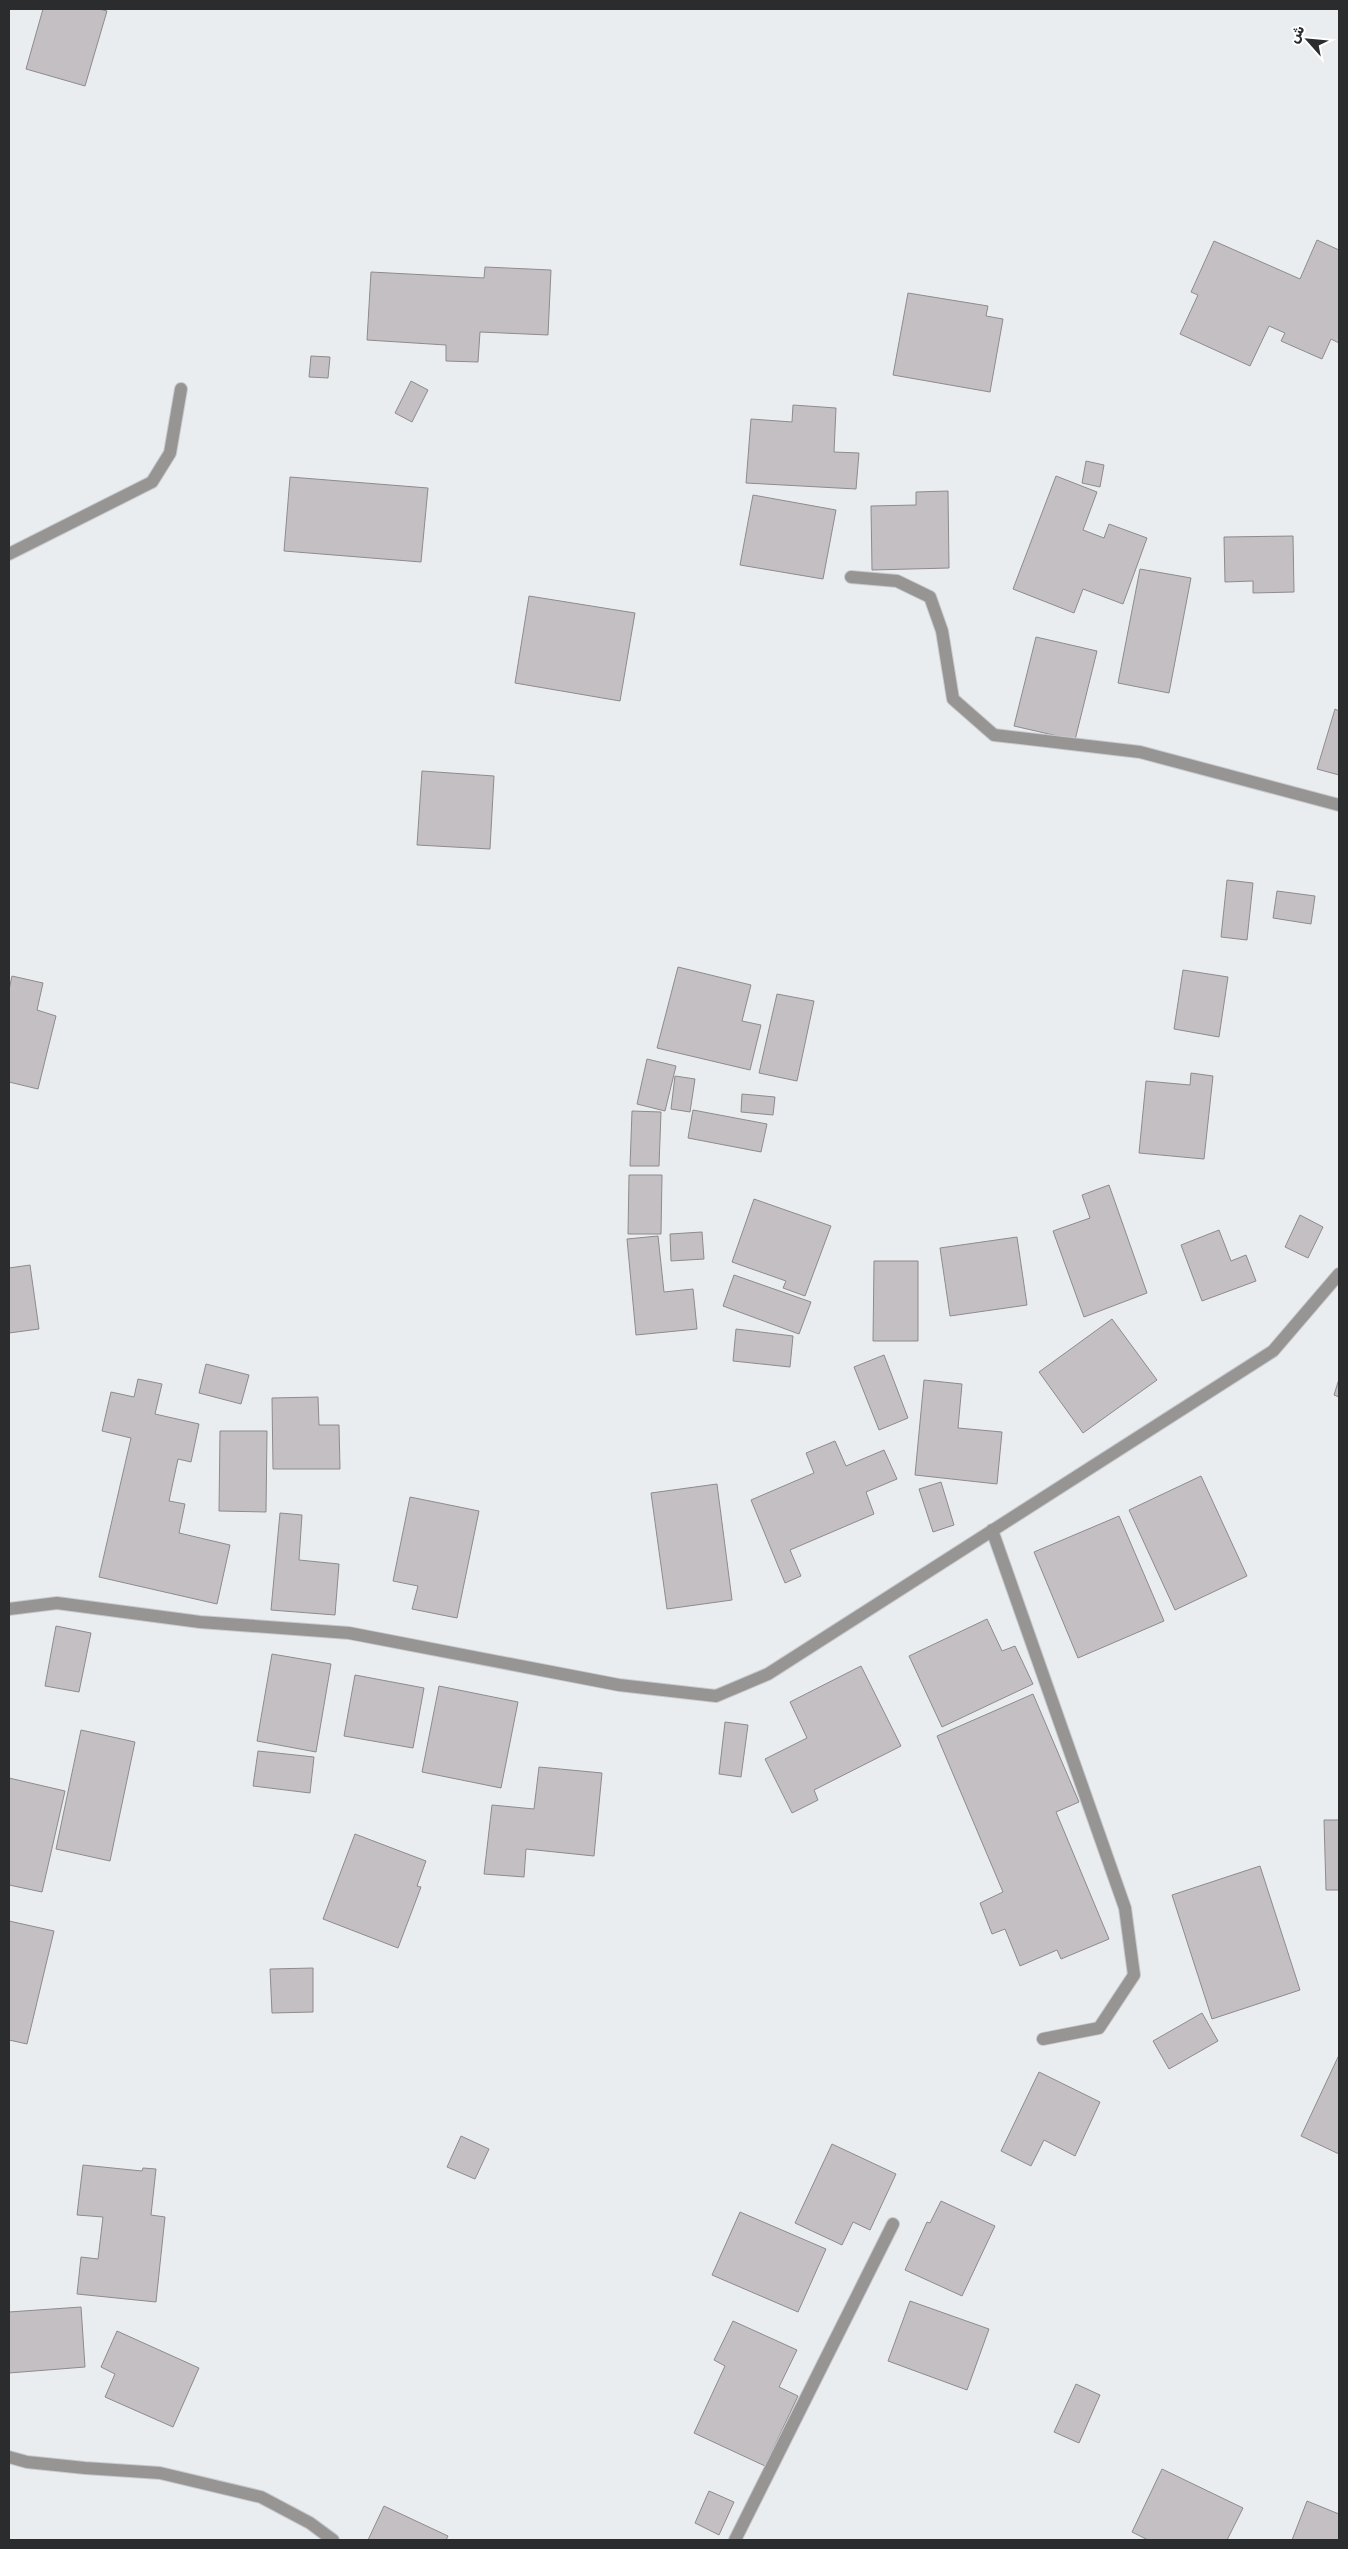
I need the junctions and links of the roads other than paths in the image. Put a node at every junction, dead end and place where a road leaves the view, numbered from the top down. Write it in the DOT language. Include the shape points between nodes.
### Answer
graph roads {
  1 [pos="181,388"];
  2 [pos="9,554"];
  3 [pos="850,577"];
  4 [pos="1339,806"];
  5 [pos="1339,1274"];
  6 [pos="992,1530"];
  7 [pos="9,1609"];
  8 [pos="1042,2038"];
  9 [pos="893,2224"];
  10 [pos="9,2457"];
  11 [pos="333,2540"];
  12 [pos="735,2540"];
  1 -- 2 [label="street" via="170,453 152,482"];
  3 -- 4 [label="street" via="897,581 930,597 942,631 953,699 994,735 1140,752"];
  5 -- 6 [label="street" via="1273,1351"];
  6 -- 7 [label="street" via="768,1674 716,1696 619,1685 349,1633 200,1622 57,1603"];
  6 -- 8 [label="street" via="1125,1908 1134,1975 1099,2028"];
  9 -- 12 [label="street"];
  10 -- 11 [label="street" via="27,2462 160,2473 261,2496 310,2523"];
}
